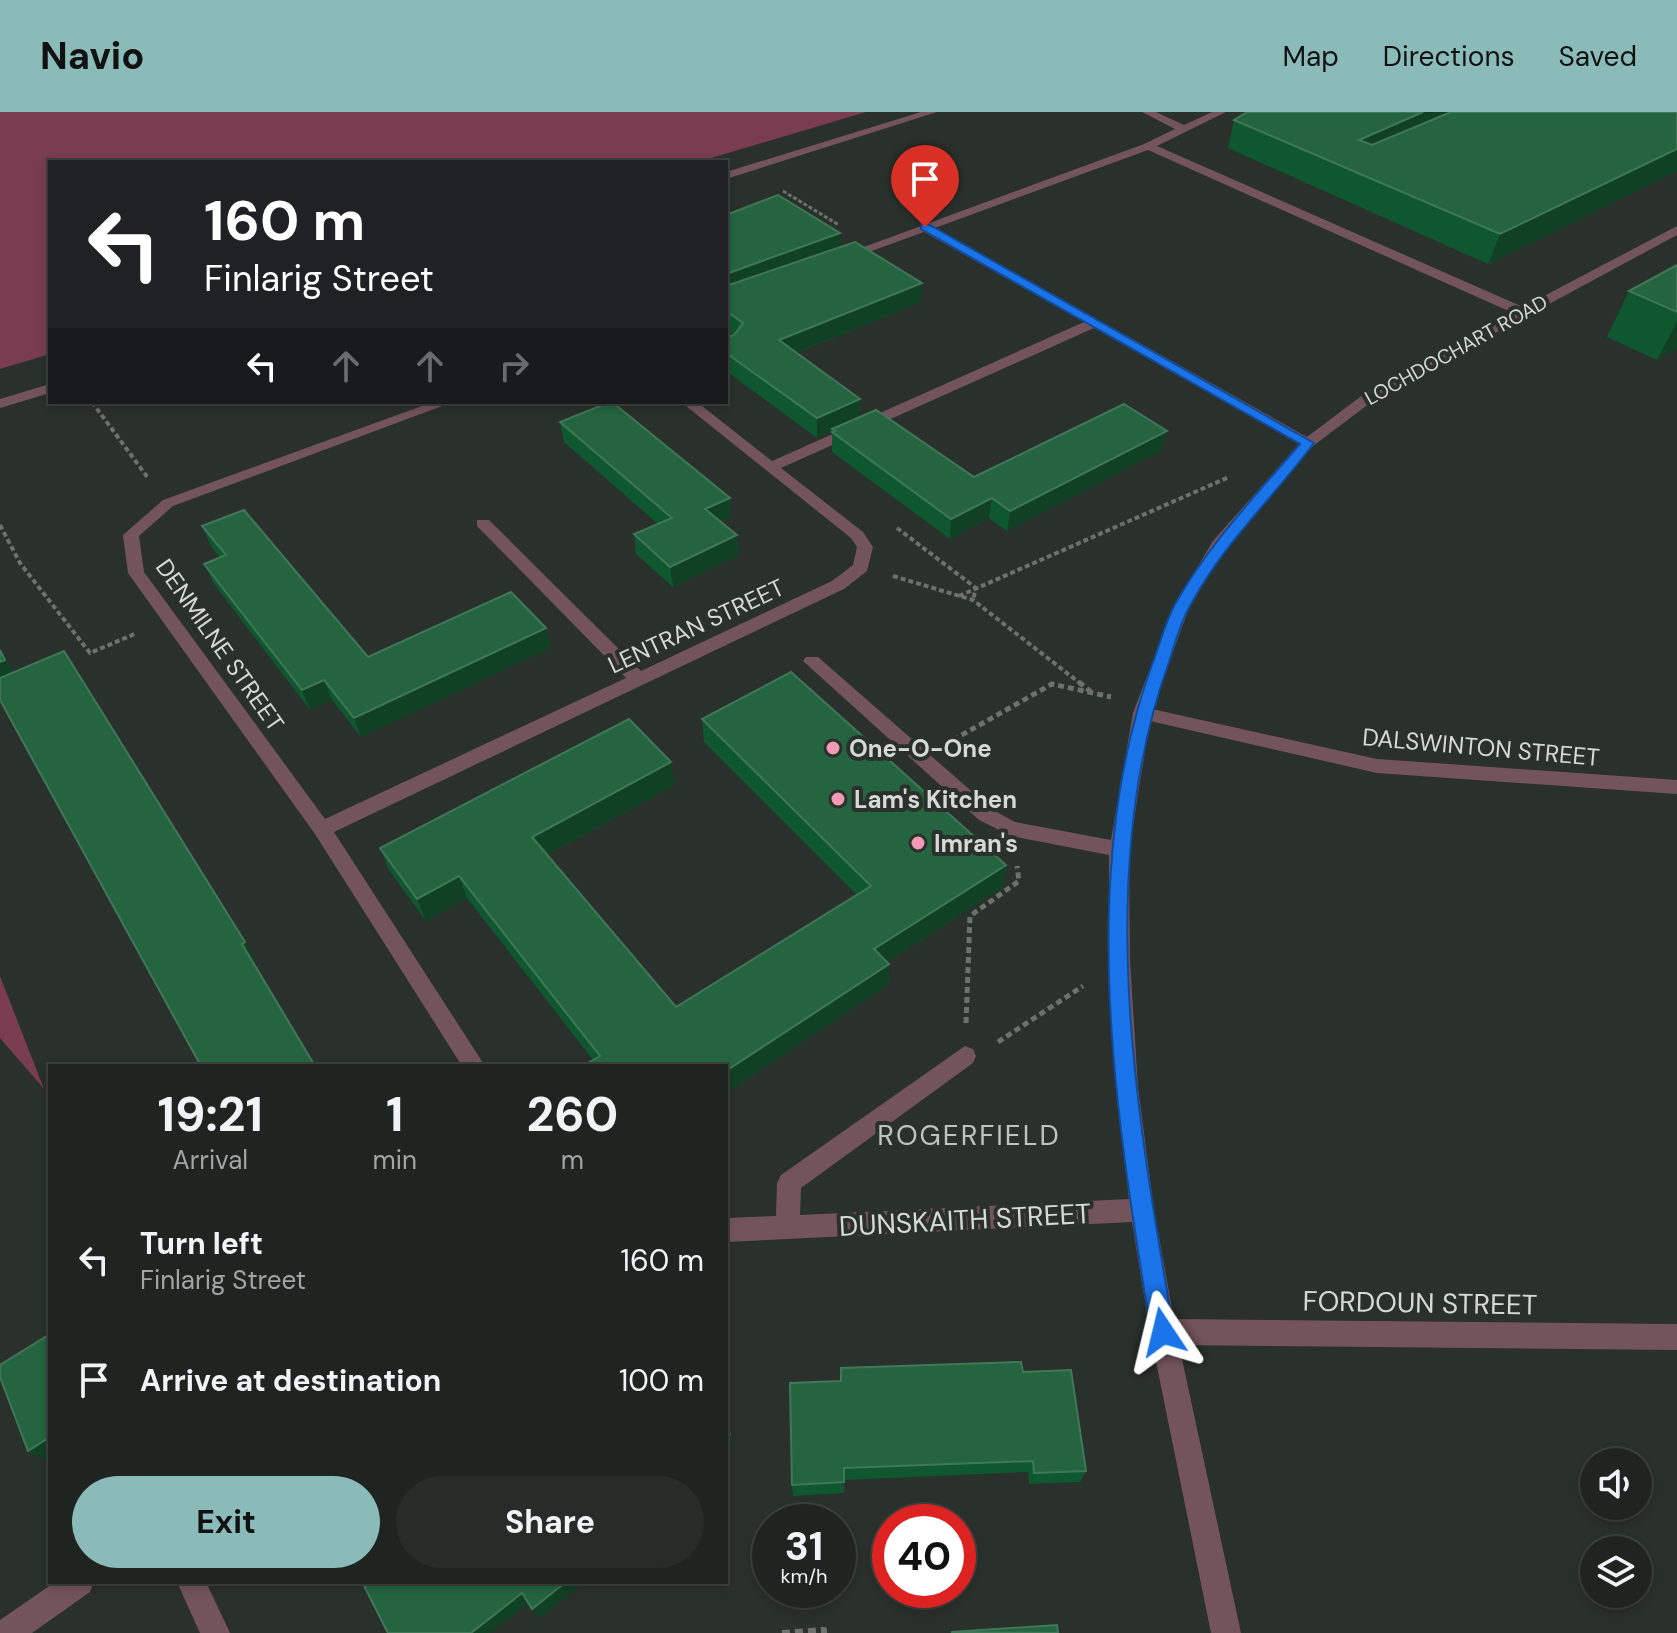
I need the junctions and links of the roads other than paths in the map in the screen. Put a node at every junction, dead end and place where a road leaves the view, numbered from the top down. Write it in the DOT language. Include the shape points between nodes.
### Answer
graph roads {
  1 [pos="932,112"];
  2 [pos="1147,112"];
  3 [pos="1221,112"];
  4 [pos="1186,130"];
  5 [pos="1148,146"];
  6 [pos="728,175"];
  7 [pos="925,227"];
  8 [pos="1677,230"];
  9 [pos="829,262"];
  10 [pos="1523,312"];
  11 [pos="1096,322"];
  12 [pos="48,389"];
  13 [pos="0,404"];
  14 [pos="440,404"];
  15 [pos="691,404"];
  16 [pos="1308,443"];
  17 [pos="771,467"];
  18 [pos="483,523"];
  19 [pos="812,661"];
  20 [pos="638,679"];
  21 [pos="1144,709"];
  22 [pos="1677,787"];
  23 [pos="322,829"];
  24 [pos="1119,849"];
  25 [pos="965,1056"];
  26 [pos="473,1064"];
  27 [pos="1142,1210"];
  28 [pos="788,1229"];
  29 [pos="728,1230"];
  30 [pos="1163,1332"];
  31 [pos="1677,1337"];
  32 [pos="77,1584"];
  33 [pos="192,1584"];
  34 [pos="7,1633"];
  35 [pos="215,1633"];
  36 [pos="1226,1633"];
  1 -- 6 [label="street"];
  2 -- 4 [label="street"];
  3 -- 4 [label="street"];
  4 -- 5 [label="street"];
  5 -- 7 [label="street"];
  5 -- 10 [label="street"];
  7 -- 9 [label="street"];
  7 -- 11 [label="street"];
  8 -- 10 [label="street, LOCHDOCHART ROAD"];
  10 -- 16 [label="street, LOCHDOCHART ROAD" via="1377,391"];
  11 -- 16 [label="street"];
  11 -- 17 [label="street"];
  12 -- 13 [label="street"];
  14 -- 23 [label="street, DENMILNE STREET" via="168,503 131,535 136,573"];
  15 -- 17 [label="street"];
  16 -- 21 [label="street, LOCHDOCHART ROAD" via="1219,545 1181,608"];
  17 -- 20 [label="street, LENTRAN STREET" via="857,535 865,547 861,567 838,585"];
  18 -- 20 [label="street"];
  19 -- 24 [label="street" via="986,815 1011,829"];
  20 -- 23 [label="street, LENTRAN STREET"];
  21 -- 22 [label="street, DALSWINTON STREET" via="1377,766"];
  21 -- 24 [label="street, LOCHDOCHART ROAD"];
  23 -- 26 [label="street, DENMILNE STREET"];
  24 -- 27 [label="street, LOCHDOCHART ROAD" via="1127,1087"];
  25 -- 28 [label="street" via="789,1183"];
  27 -- 28 [label="street, DUNSKAITH STREET"];
  27 -- 30 [label="street, LOCHDOCHART ROAD"];
  28 -- 29 [label="street, DUNSKAITH STREET"];
  30 -- 31 [label="street, FORDOUN STREET"];
  30 -- 36 [label="street, LOCHDOCHART ROAD"];
  32 -- 34 [label="street"];
  33 -- 35 [label="street"];
}
